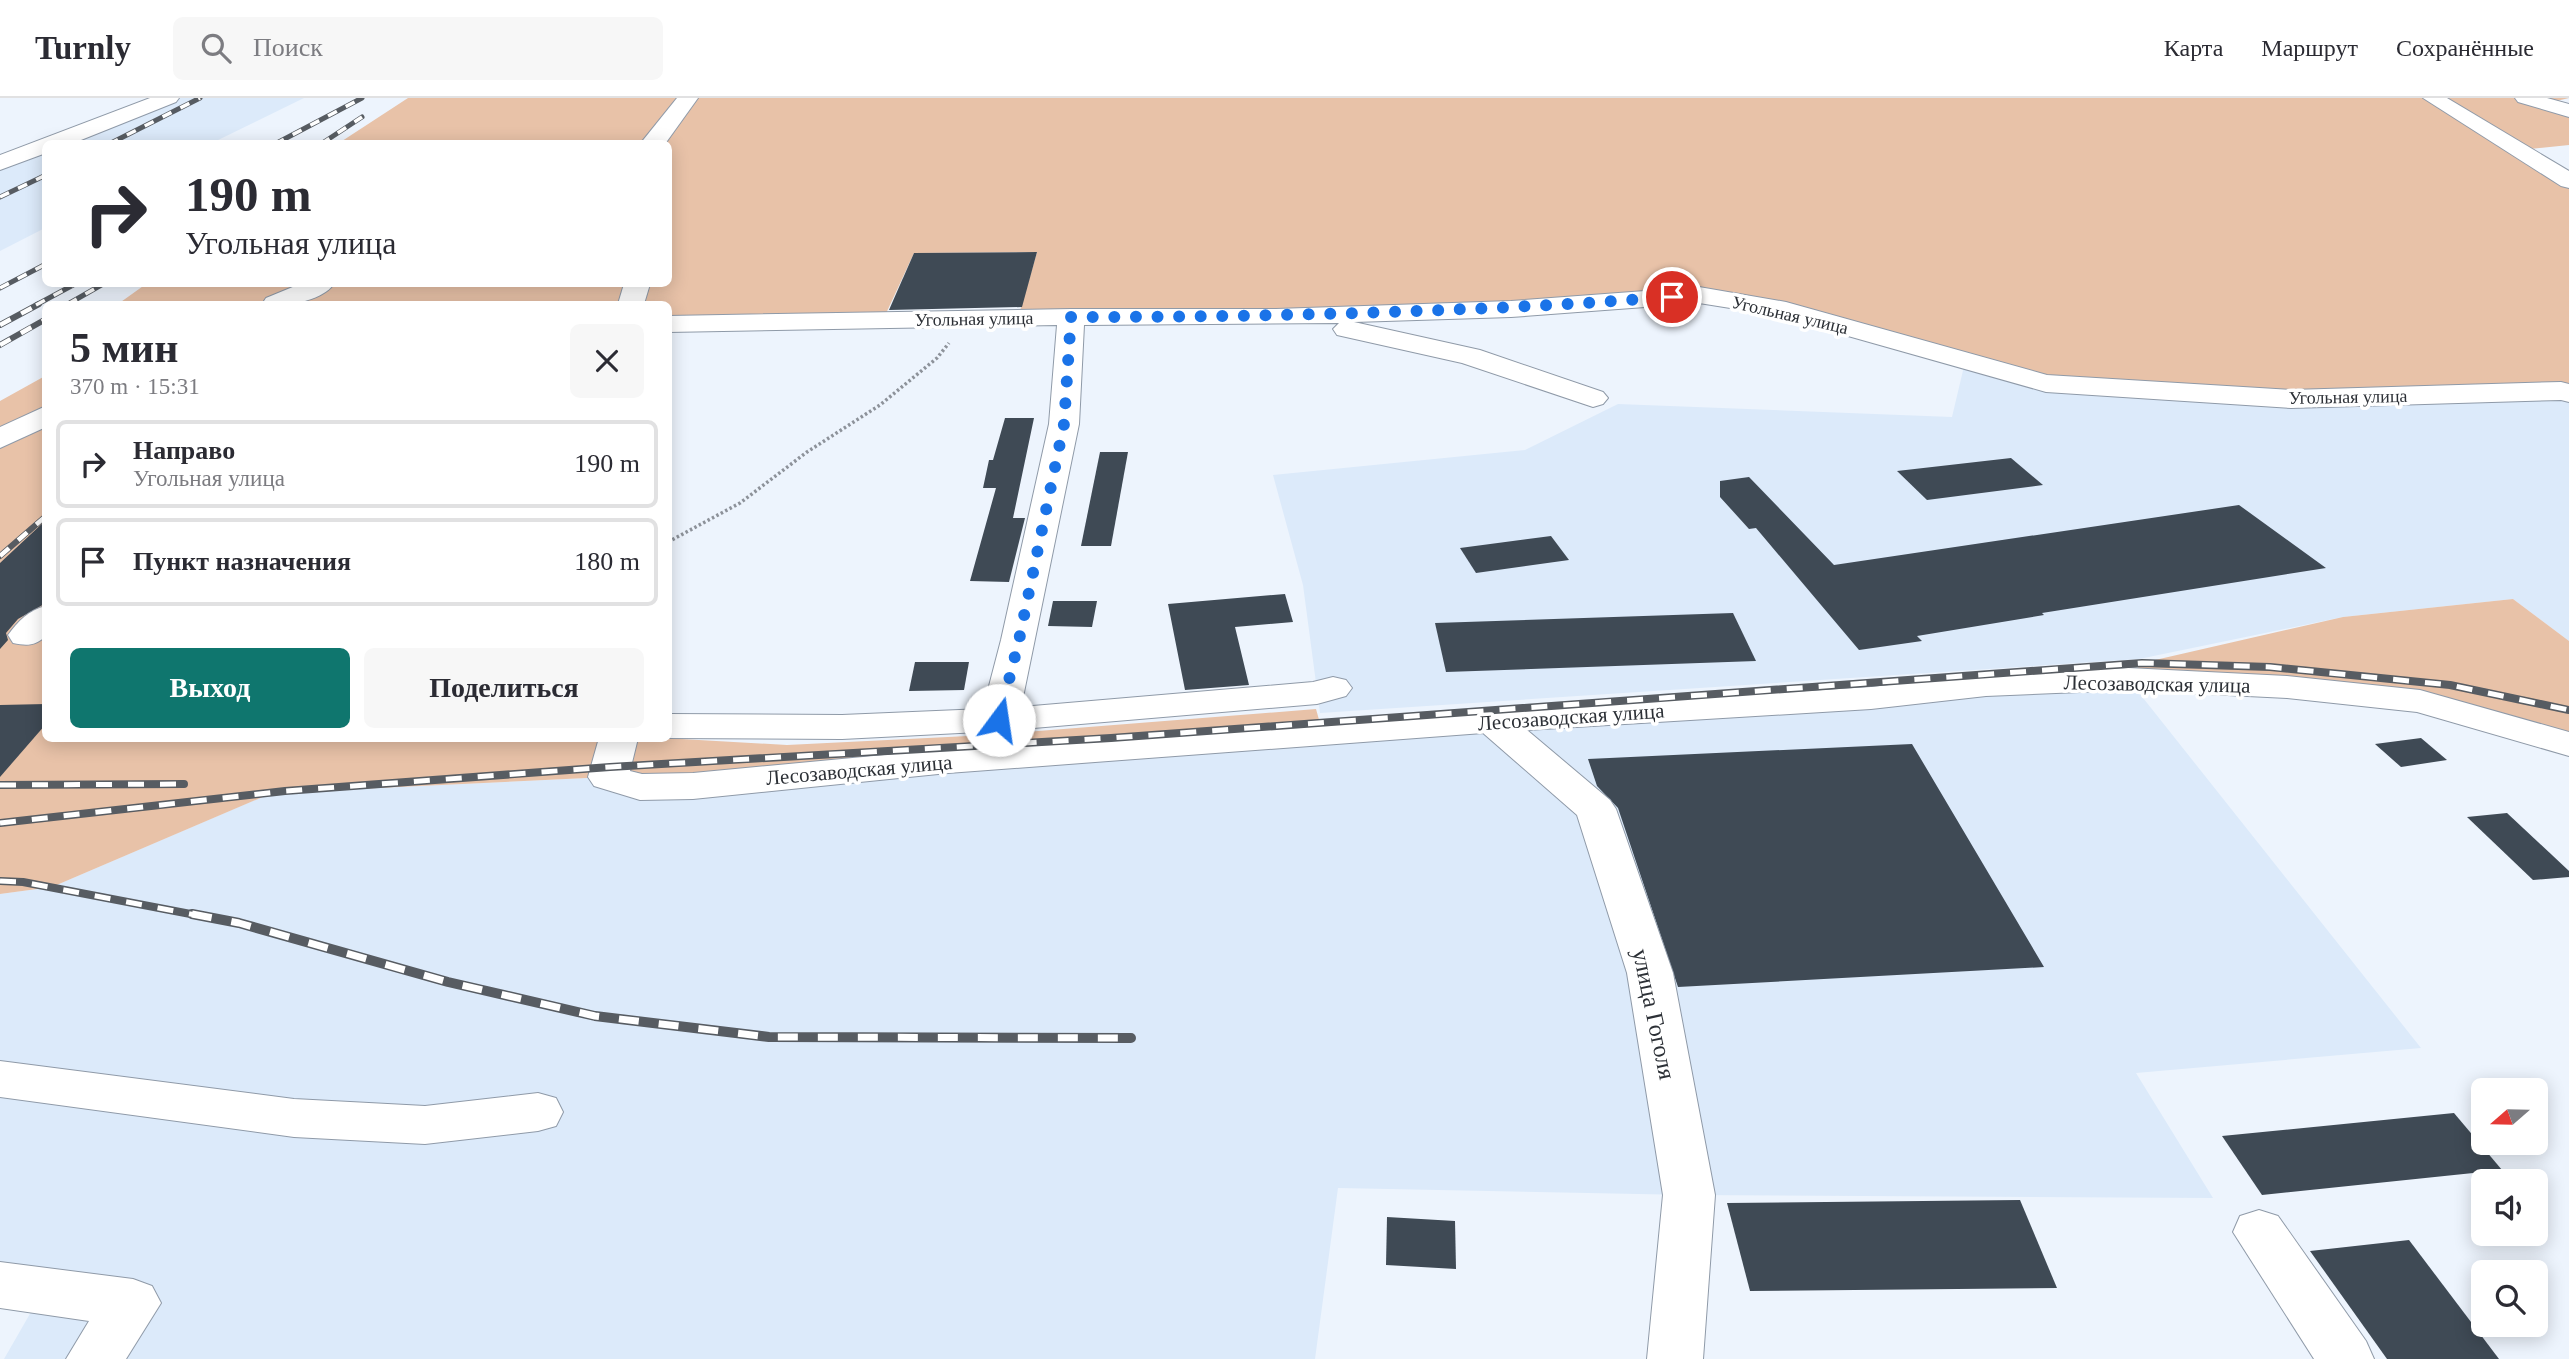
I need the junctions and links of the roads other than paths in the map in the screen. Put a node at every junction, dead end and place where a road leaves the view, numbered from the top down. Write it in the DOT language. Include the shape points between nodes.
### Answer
graph roads {
  1 [pos="169,98"];
  2 [pos="688,98"];
  3 [pos="2525,98"];
  4 [pos="2439,99"];
  5 [pos="2569,111"];
  6 [pos="59,140"];
  7 [pos="655,140"];
  8 [pos="42,146"];
  9 [pos="0,163"];
  10 [pos="2569,181"];
  11 [pos="313,287"];
  12 [pos="282,301"];
  13 [pos="1071,317"];
  14 [pos="1276,317"];
  15 [pos="672,324"];
  16 [pos="2569,393"];
  17 [pos="1593,398"];
  18 [pos="42,417"];
  19 [pos="0,439"];
  20 [pos="1333,688"];
  21 [pos="999,720"];
  22 [pos="1493,721"];
  23 [pos="672,726"];
  24 [pos="618,742"];
  25 [pos="2569,744"];
  26 [pos="0,1079"];
  27 [pos="538,1112"];
  28 [pos="2259,1231"];
  29 [pos="0,1285"];
  30 [pos="94,1359"];
  31 [pos="1675,1359"];
  32 [pos="2346,1359"];
  1 -- 6 [label="street"];
  2 -- 7 [label="street"];
  3 -- 5 [label="street"];
  4 -- 10 [label="street"];
  8 -- 9 [label="street"];
  11 -- 12 [label="street"];
  13 -- 14 [label="street, Угольная улица"];
  13 -- 15 [label="street, Угольная улица"];
  13 -- 21 [label="street" via="1064,424"];
  14 -- 16 [label="street, Угольная улица" via="1511,309 1699,295 1777,308 2046,383 2291,400"];
  14 -- 17 [label="street" via="1470,356"];
  18 -- 19 [label="street"];
  20 -- 21 [label="street" via="1318,694"];
  21 -- 23 [label="street" via="842,727"];
  22 -- 24 [label="street, Лесозаводская улица" via="948,761 693,786 640,787 608,776"];
  22 -- 25 [label="street, Лесозаводская улица" via="2129,679 2287,687 2420,701"];
  22 -- 31 [label="street, улица Гоголя" via="1596,809 1650,973 1689,1195"];
  26 -- 27 [label="street" via="295,1118 425,1125"];
  28 -- 32 [label="street"];
  29 -- 30 [label="street" via="134,1303"];
}
